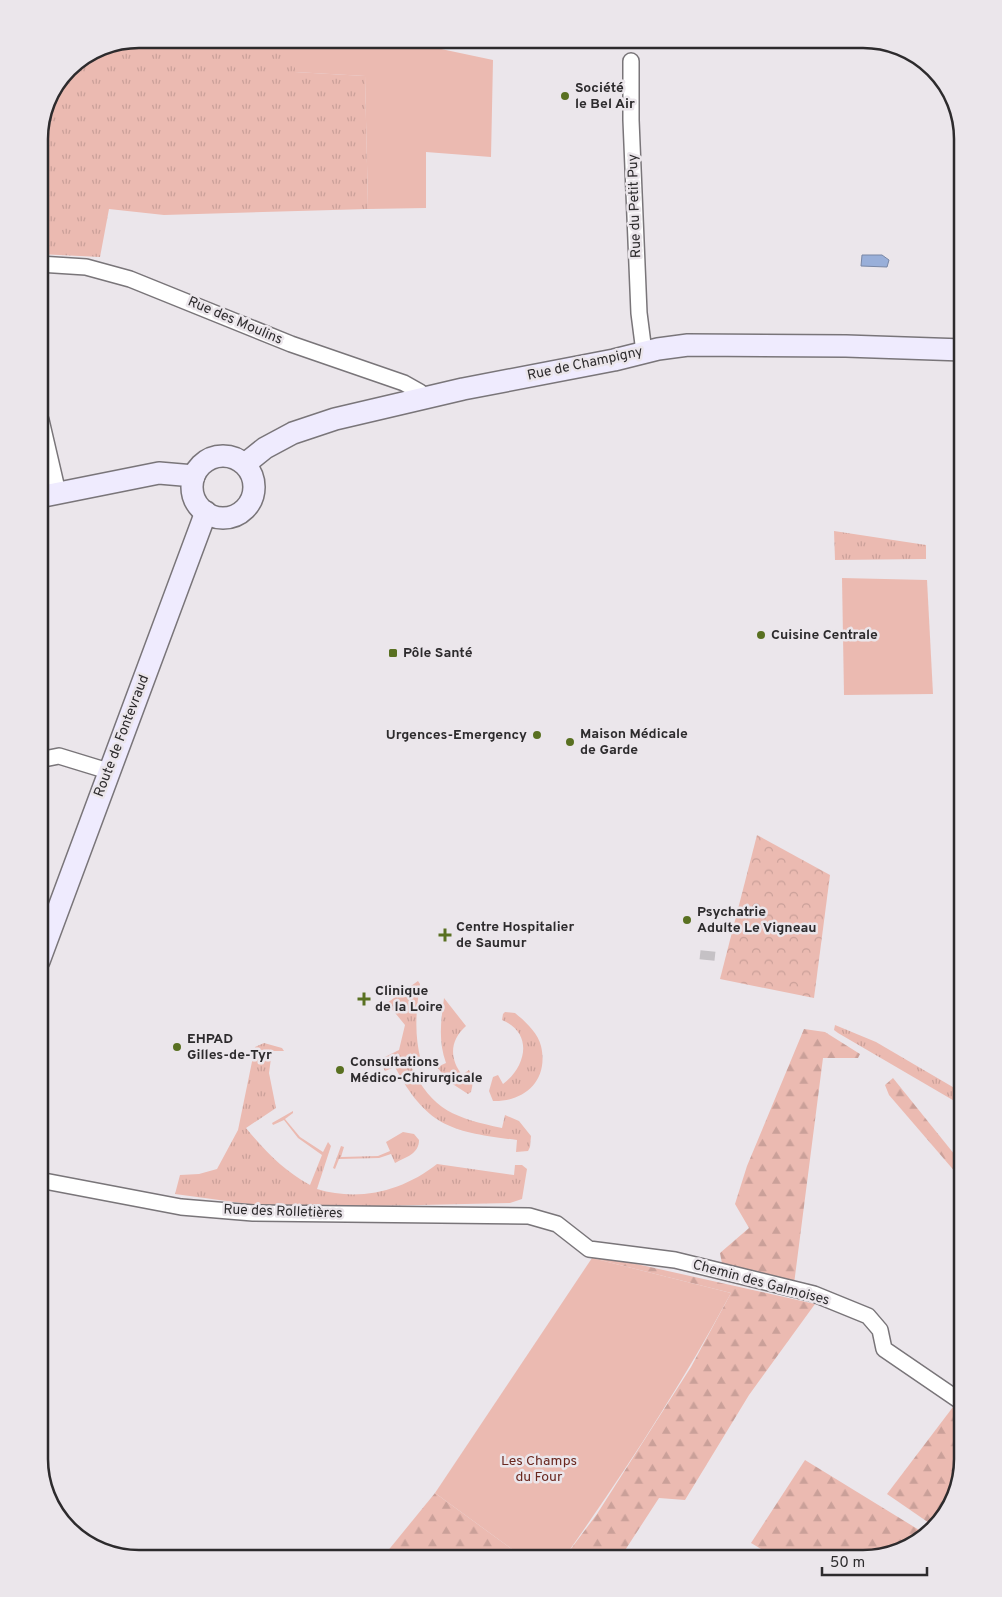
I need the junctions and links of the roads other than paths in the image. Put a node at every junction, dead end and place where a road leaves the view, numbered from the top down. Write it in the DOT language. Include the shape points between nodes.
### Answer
graph roads {
  1 [pos="631,60"];
  2 [pos="48,264"];
  3 [pos="954,350"];
  4 [pos="644,352"];
  5 [pos="423,398"];
  6 [pos="245,464"];
  7 [pos="194,476"];
  8 [pos="48,495"];
  9 [pos="206,512"];
  10 [pos="48,758"];
  11 [pos="108,772"];
  12 [pos="48,936"];
  13 [pos="48,1182"];
  14 [pos="529,1216"];
  15 [pos="954,1397"];
  1 -- 4 [label="street, Rue du Petit Puy" via="638,294"];
  2 -- 5 [label="street, Rue des Moulins" via="86,266 130,279 291,344 404,383 420,392"];
  3 -- 4 [label="street, Rue de Champigny" via="688,345"];
  4 -- 5 [label="street, Rue de Champigny"];
  5 -- 6 [label="street, Rue de Champigny" via="335,419 293,433 265,448"];
  6 -- 7 [label="street" via="234,457 216,457 200,466"];
  6 -- 9 [label="street" via="255,484 248,506 233,516 214,516"];
  7 -- 8 [label="street" via="159,473"];
  7 -- 9 [label="street" via="194,496"];
  9 -- 11 [label="street, Route de Fontevraud"];
  10 -- 11 [label="street" via="58,756"];
  11 -- 12 [label="street, Route de Fontevraud"];
  13 -- 14 [label="street, Rue des Rolletières" via="181,1207 252,1213"];
  14 -- 15 [label="street, Chemin des Galmoises" via="557,1224 589,1249 675,1260 814,1294 868,1316 880,1330 884,1349"];
}
